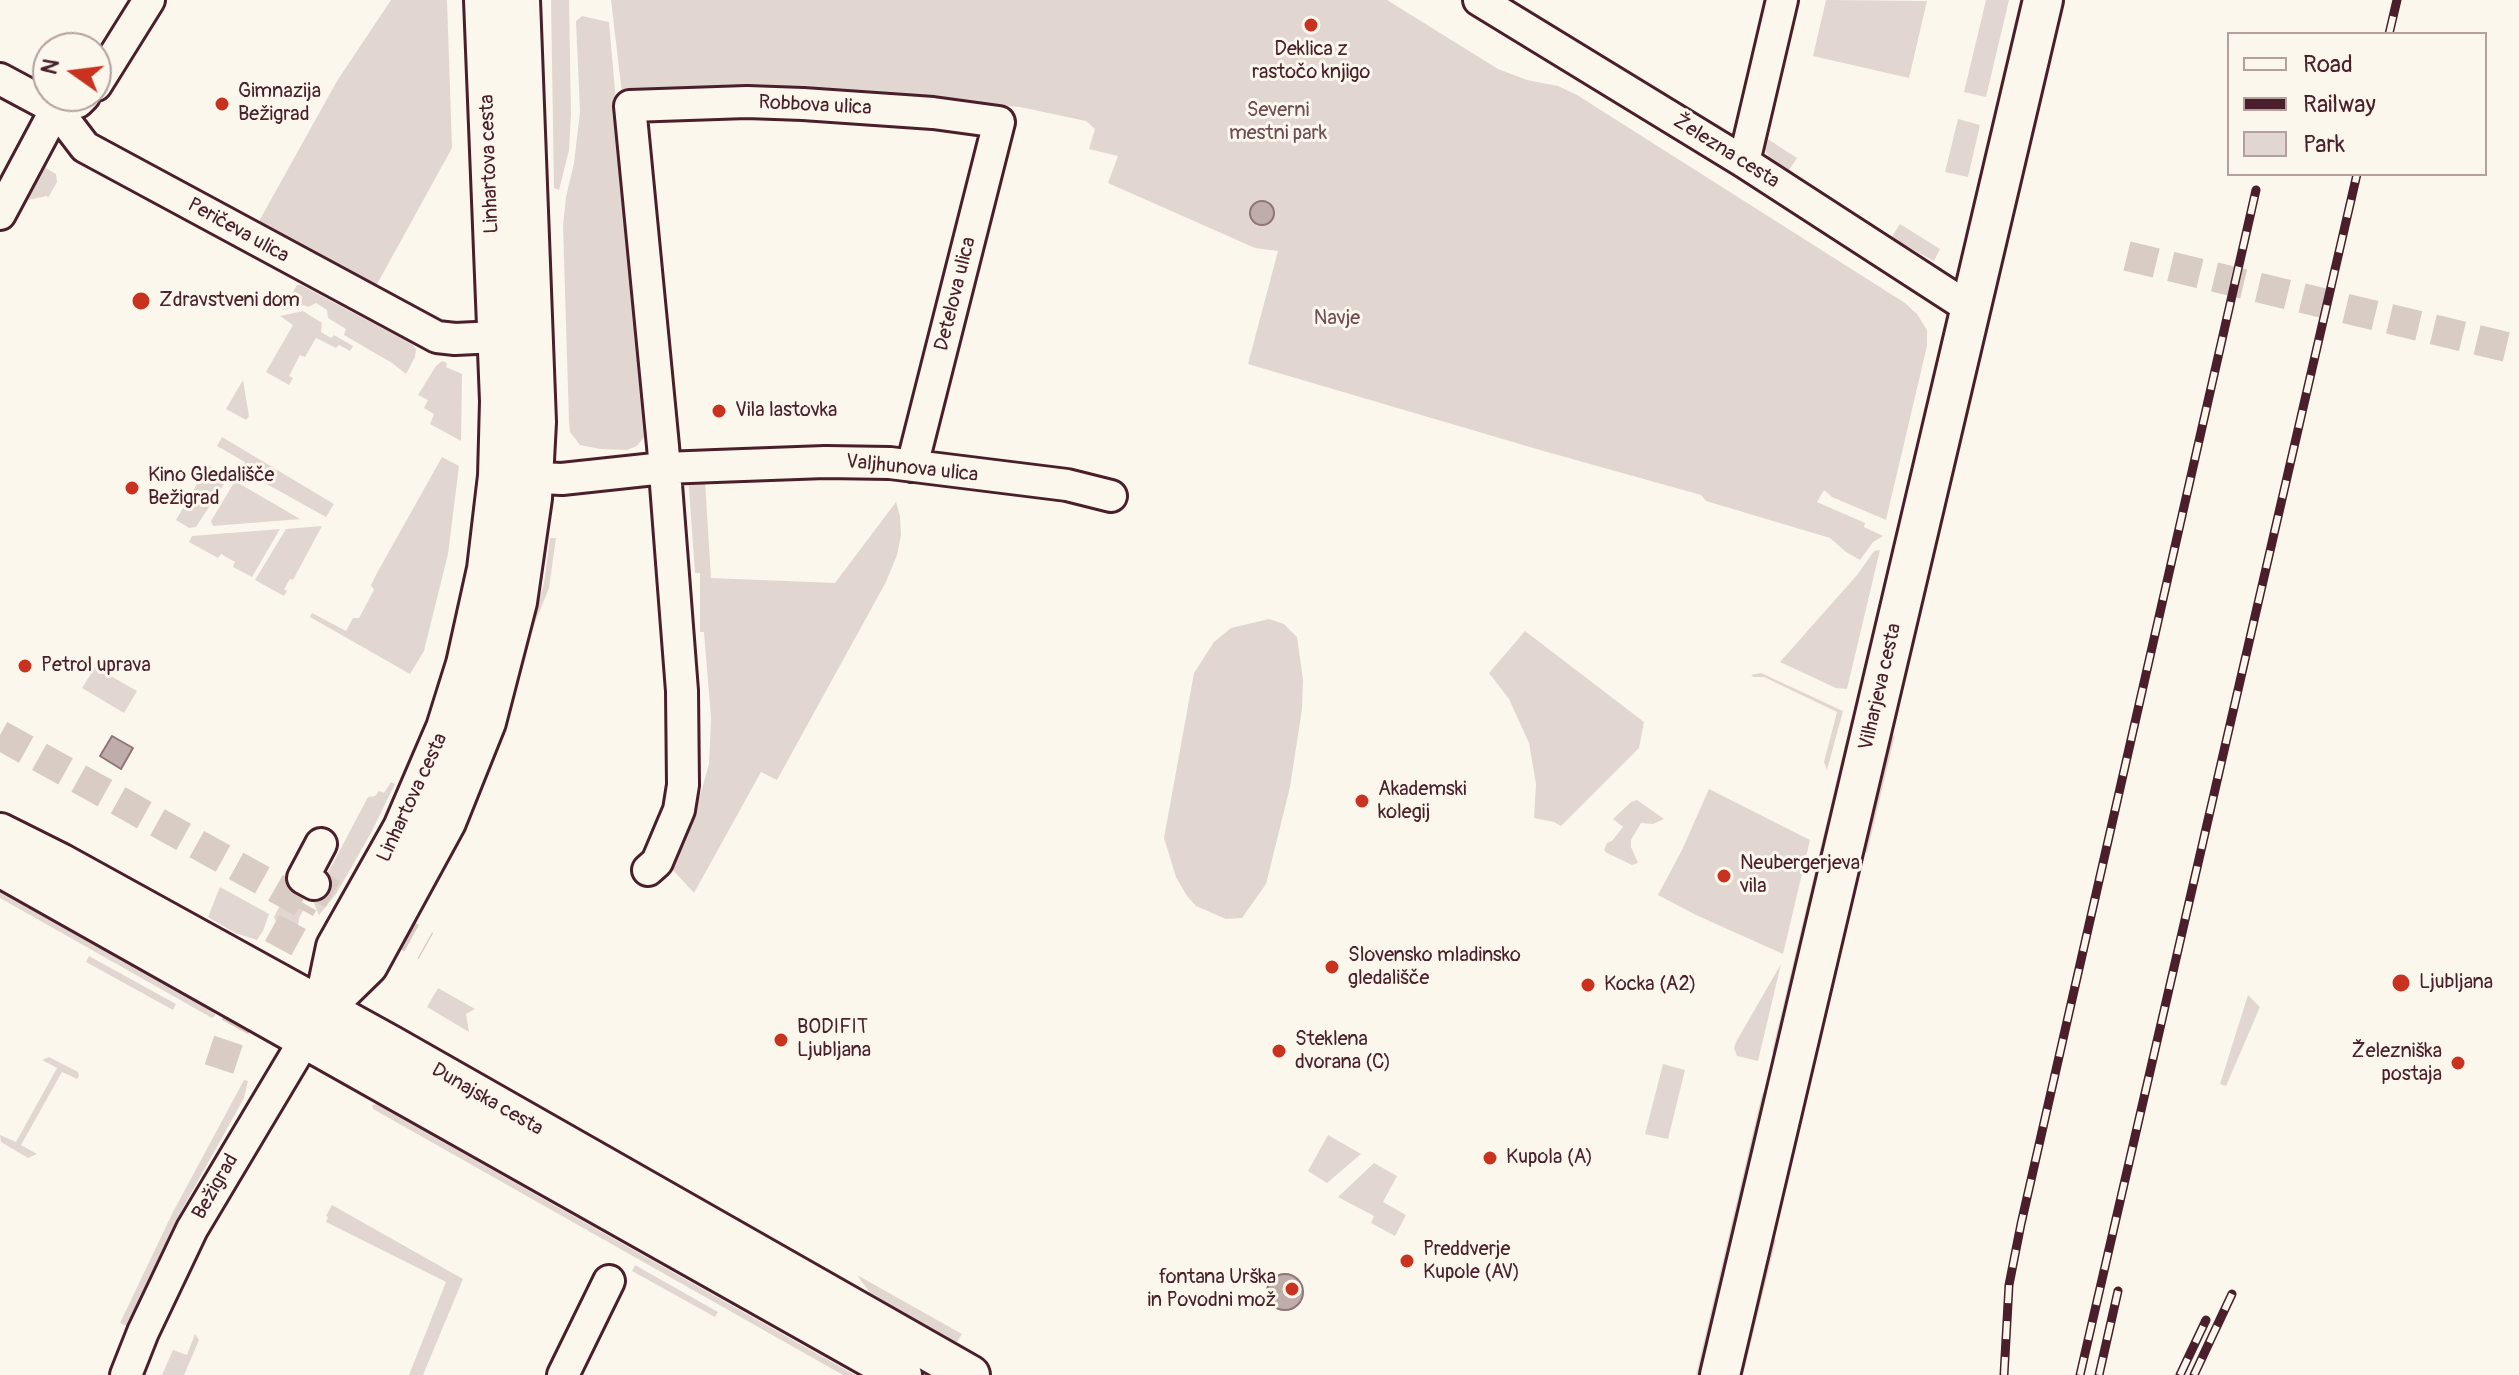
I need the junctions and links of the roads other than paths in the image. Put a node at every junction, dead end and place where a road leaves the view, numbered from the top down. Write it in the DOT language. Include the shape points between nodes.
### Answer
graph roads {
  1 [pos="149,0"];
  2 [pos="484,0"];
  3 [pos="520,0"];
  4 [pos="1479,0"];
  5 [pos="1782,0"];
  6 [pos="2043,0"];
  7 [pos="112,59"];
  8 [pos="0,79"];
  9 [pos="32,96"];
  10 [pos="54,112"];
  11 [pos="58,112"];
  12 [pos="999,122"];
  13 [pos="1744,162"];
  14 [pos="0,214"];
  15 [pos="1971,309"];
  16 [pos="497,337"];
  17 [pos="912,466"];
  18 [pos="664,468"];
  19 [pos="516,477"];
  20 [pos="1111,496"];
  21 [pos="0,833"];
  22 [pos="321,844"];
  23 [pos="0,867"];
  24 [pos="648,870"];
  25 [pos="314,884"];
  26 [pos="314,1023"];
  27 [pos="609,1281"];
  28 [pos="126,1375"];
  29 [pos="563,1375"];
  30 [pos="902,1375"];
  31 [pos="970,1375"];
  32 [pos="1720,1375"];
  1 -- 7 [label="street"];
  2 -- 16 [label="main road, Linhartova cesta"];
  3 -- 19 [label="main road, Linhartova cesta" via="535,362"];
  4 -- 13 [label="street, Železna cesta"];
  5 -- 13 [label="street"];
  6 -- 15 [label="main road, Vilharjeva cesta"];
  8 -- 9 [label="street, Peričeva ulica"];
  10 -- 14 [label="street"];
  11 -- 16 [label="street, Peričeva ulica" via="85,147 437,337"];
  12 -- 17 [label="street, Detelova ulica"];
  12 -- 18 [label="street, Robbova ulica" via="803,104 630,106"];
  13 -- 15 [label="street, Železna cesta"];
  15 -- 32 [label="main road, Vilharjeva cesta"];
  16 -- 19 [label="main road, Linhartova cesta" via="500,401"];
  17 -- 18 [label="street, Valjhunova ulica" via="825,462"];
  17 -- 20 [label="street, Valjhunova ulica" via="1067,485"];
  18 -- 19 [label="street" via="562,479"];
  18 -- 24 [label="street" via="682,691 683,785 670,836"];
  19 -- 26 [label="main road, Linhartova cesta" via="527,545 486,722 429,857 368,965"];
  21 -- 26 [label="main road, Dunajska cesta" via="79,874"];
  22 -- 25 [label="street" via="303,878"];
  23 -- 26 [label="main road, Dunajska cesta"];
  26 -- 28 [label="street, Bežigrad" via="192,1229"];
  26 -- 30 [label="main road, Dunajska cesta"];
  26 -- 31 [label="main road, Dunajska cesta"];
  27 -- 29 [label="street"];
}
